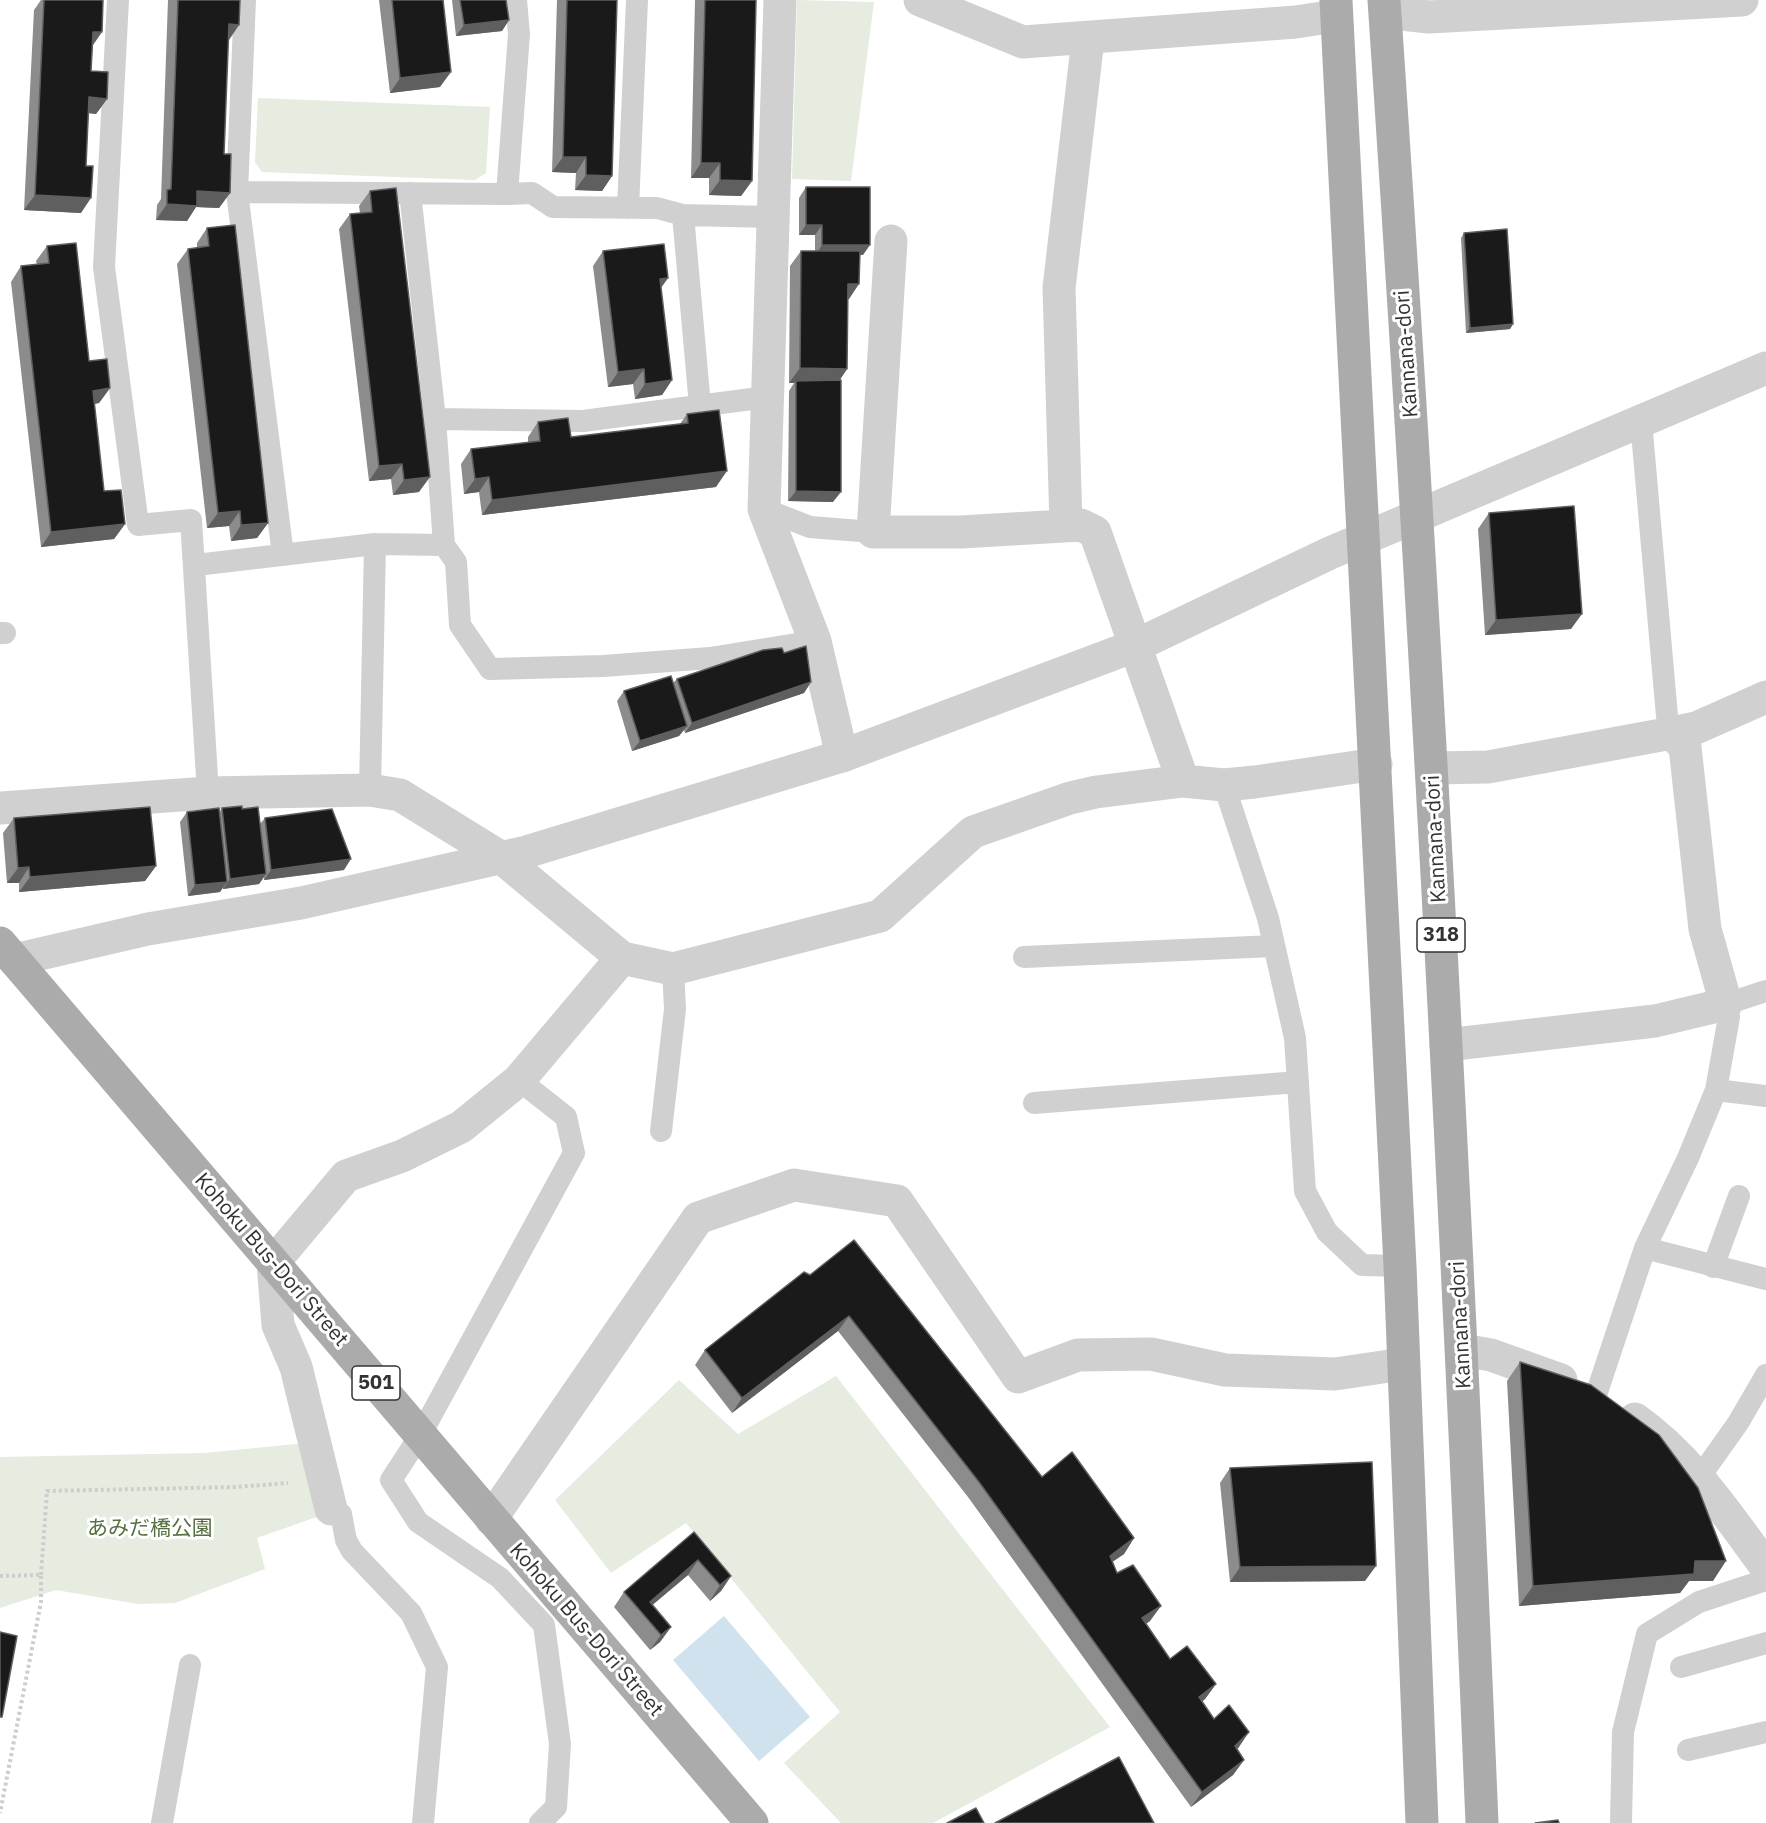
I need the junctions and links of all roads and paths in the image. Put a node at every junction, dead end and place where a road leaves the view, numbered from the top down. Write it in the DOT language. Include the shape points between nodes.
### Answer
graph roads {
  1 [pos="118,0"];
  2 [pos="245,0"];
  3 [pos="516,0"];
  4 [pos="637,0"];
  5 [pos="780,0"];
  6 [pos="920,0"];
  7 [pos="1742,0"];
  8 [pos="1390,4"];
  9 [pos="1329,6"];
  10 [pos="977,12"];
  11 [pos="1088,39"];
  12 [pos="237,192"];
  13 [pos="410,193"];
  14 [pos="507,194"];
  15 [pos="628,208"];
  16 [pos="683,215"];
  17 [pos="772,217"];
  18 [pos="891,241"];
  19 [pos="1766,368"];
  20 [pos="767,397"];
  21 [pos="700,406"];
  22 [pos="435,419"];
  23 [pos="1641,421"];
  24 [pos="764,509"];
  25 [pos="1418,515"];
  26 [pos="1066,525"];
  27 [pos="873,532"];
  28 [pos="1364,538"];
  29 [pos="375,544"];
  30 [pos="444,545"];
  31 [pos="283,555"];
  32 [pos="196,565"];
  33 [pos="815,641"];
  34 [pos="1137,645"];
  35 [pos="1766,697"];
  36 [pos="1672,733"];
  37 [pos="842,756"];
  38 [pos="1376,764"];
  39 [pos="1433,768"];
  40 [pos="1183,781"];
  41 [pos="1224,784"];
  42 [pos="370,790"];
  43 [pos="207,794"];
  44 [pos="0,808"];
  45 [pos="502,858"];
  46 [pos="1275,946"];
  47 [pos="7,951"];
  48 [pos="1024,957"];
  49 [pos="622,958"];
  50 [pos="674,969"];
  51 [pos="1766,991"];
  52 [pos="1726,1004"];
  53 [pos="1446,1045"];
  54 [pos="519,1080"];
  55 [pos="1298,1082"];
  56 [pos="1716,1090"];
  57 [pos="1766,1096"];
  58 [pos="1034,1103"];
  59 [pos="661,1131"];
  60 [pos="1739,1196"];
  61 [pos="1646,1248"];
  62 [pos="273,1263"];
  63 [pos="1400,1266"];
  64 [pos="1713,1267"];
  65 [pos="1766,1279"];
  66 [pos="1462,1350"];
  67 [pos="1403,1364"];
  68 [pos="1766,1375"];
  69 [pos="1597,1392"];
  70 [pos="421,1434"];
  71 [pos="1699,1478"];
  72 [pos="328,1494"];
  73 [pos="491,1518"];
  74 [pos="1766,1567"];
  75 [pos="41,1575"];
  76 [pos="0,1576"];
  77 [pos="1766,1580"];
  78 [pos="1766,1643"];
  79 [pos="190,1665"];
  80 [pos="1681,1667"];
  81 [pos="1766,1732"];
  82 [pos="1688,1750"];
  83 [pos="0,1813"];
  84 [pos="162,1823"];
  85 [pos="423,1823"];
  86 [pos="540,1823"];
  87 [pos="752,1823"];
  88 [pos="1422,1823"];
  89 [pos="1482,1823"];
  90 [pos="1621,1823"];
  1 -- 32 [label="lane" via="104,267 138,525 191,520"];
  2 -- 12 [label="lane"];
  3 -- 14 [label="lane" via="519,34"];
  4 -- 15 [label="lane"];
  5 -- 17 [label="street"];
  6 -- 10 [label="street"];
  7 -- 8 [label="street" via="1429,17"];
  8 -- 25 [label="main road, Kannana-dori / 318" via="1387,48"];
  9 -- 11 [label="street"];
  9 -- 28 [label="main road" via="1338,57"];
  10 -- 11 [label="street" via="1023,42"];
  11 -- 26 [label="street" via="1059,288"];
  12 -- 13 [label="lane"];
  12 -- 31 [label="lane"];
  13 -- 14 [label="lane"];
  13 -- 22 [label="lane"];
  14 -- 15 [label="lane" via="532,193 553,207"];
  15 -- 16 [label="lane" via="657,208"];
  16 -- 17 [label="lane"];
  16 -- 21 [label="lane"];
  17 -- 20 [label="street"];
  18 -- 27 [label="street"];
  19 -- 23 [label="street"];
  20 -- 21 [label="lane"];
  20 -- 24 [label="street"];
  21 -- 22 [label="lane" via="583,422"];
  22 -- 30 [label="lane"];
  23 -- 25 [label="street"];
  23 -- 36 [label="lane" via="1666,716"];
  24 -- 27 [label="lane" via="810,527"];
  24 -- 33 [label="street"];
  25 -- 28 [label="street"];
  25 -- 39 [label="main road, Kannana-dori / 318"];
  26 -- 27 [label="street" via="961,532"];
  26 -- 34 [label="street" via="1081,525 1095,532"];
  28 -- 34 [label="street"];
  28 -- 38 [label="main road"];
  29 -- 30 [label="lane"];
  29 -- 31 [label="lane"];
  29 -- 42 [label="lane"];
  30 -- 33 [label="lane" via="456,562 460,625 490,669 710,658"];
  31 -- 32 [label="lane"];
  32 -- 43 [label="lane"];
  33 -- 37 [label="street"];
  34 -- 37 [label="street"];
  34 -- 40 [label="street"];
  35 -- 36 [label="street" via="1696,728"];
  36 -- 39 [label="street" via="1488,766"];
  36 -- 52 [label="street" via="1686,747 1705,929"];
  37 -- 45 [label="street"];
  38 -- 41 [label="street"];
  38 -- 63 [label="main road"];
  39 -- 53 [label="main road, Kannana-dori / 318"];
  40 -- 41 [label="street"];
  40 -- 50 [label="street" via="1070,798 973,832 880,916"];
  41 -- 46 [label="lane"];
  42 -- 43 [label="street"];
  42 -- 45 [label="street" via="400,795"];
  43 -- 44 [label="street"];
  45 -- 47 [label="street" via="301,903"];
  45 -- 49 [label="street"];
  46 -- 48 [label="lane"];
  46 -- 55 [label="lane" via="1295,1038"];
  47 -- 62 [label="main road, Kohoku Bus-Dori Street / 501"];
  49 -- 50 [label="street"];
  49 -- 54 [label="street"];
  50 -- 59 [label="lane" via="675,1009"];
  51 -- 52 [label="lane"];
  52 -- 53 [label="street" via="1655,1021"];
  52 -- 56 [label="lane" via="1729,1017"];
  53 -- 66 [label="main road, Kannana-dori / 318"];
  54 -- 62 [label="street" via="461,1127 402,1156 346,1176"];
  54 -- 70 [label="lane" via="566,1117 574,1153"];
  55 -- 58 [label="lane"];
  55 -- 63 [label="lane" via="1305,1191 1310,1201 1328,1232 1362,1265"];
  56 -- 57 [label="lane"];
  56 -- 61 [label="lane"];
  60 -- 64 [label="lane"];
  61 -- 64 [label="lane"];
  61 -- 69 [label="lane"];
  62 -- 70 [label="main road, Kohoku Bus-Dori Street / 501"];
  62 -- 72 [label="street" via="278,1325 296,1367"];
  63 -- 67 [label="main road"];
  64 -- 65 [label="lane"];
  66 -- 69 [label="street" via="1491,1355"];
  66 -- 89 [label="main road, Kannana-dori / 318"];
  67 -- 73 [label="street" via="1335,1374 1225,1370 1150,1354 1078,1355 1018,1377 897,1201 794,1185 698,1218"];
  67 -- 88 [label="main road"];
  68 -- 71 [label="lane"];
  69 -- 71 [label="street" via="1650,1429"];
  70 -- 73 [label="main road, Kohoku Bus-Dori Street / 501"];
  70 -- 86 [label="lane" via="391,1480 418,1522 500,1578 544,1625 560,1744 556,1807"];
  71 -- 74 [label="street"];
  72 -- 75 [label="path" via="236,1487 47,1491"];
  72 -- 85 [label="lane" via="341,1514 352,1551 411,1613 437,1667"];
  73 -- 87 [label="main road, Kohoku Bus-Dori Street / 501"];
  75 -- 76 [label="path"];
  75 -- 83 [label="path" via="41,1602"];
  77 -- 90 [label="lane" via="1699,1602 1647,1634 1623,1732"];
  78 -- 80 [label="lane"];
  79 -- 84 [label="lane"];
  81 -- 82 [label="lane"];
}
